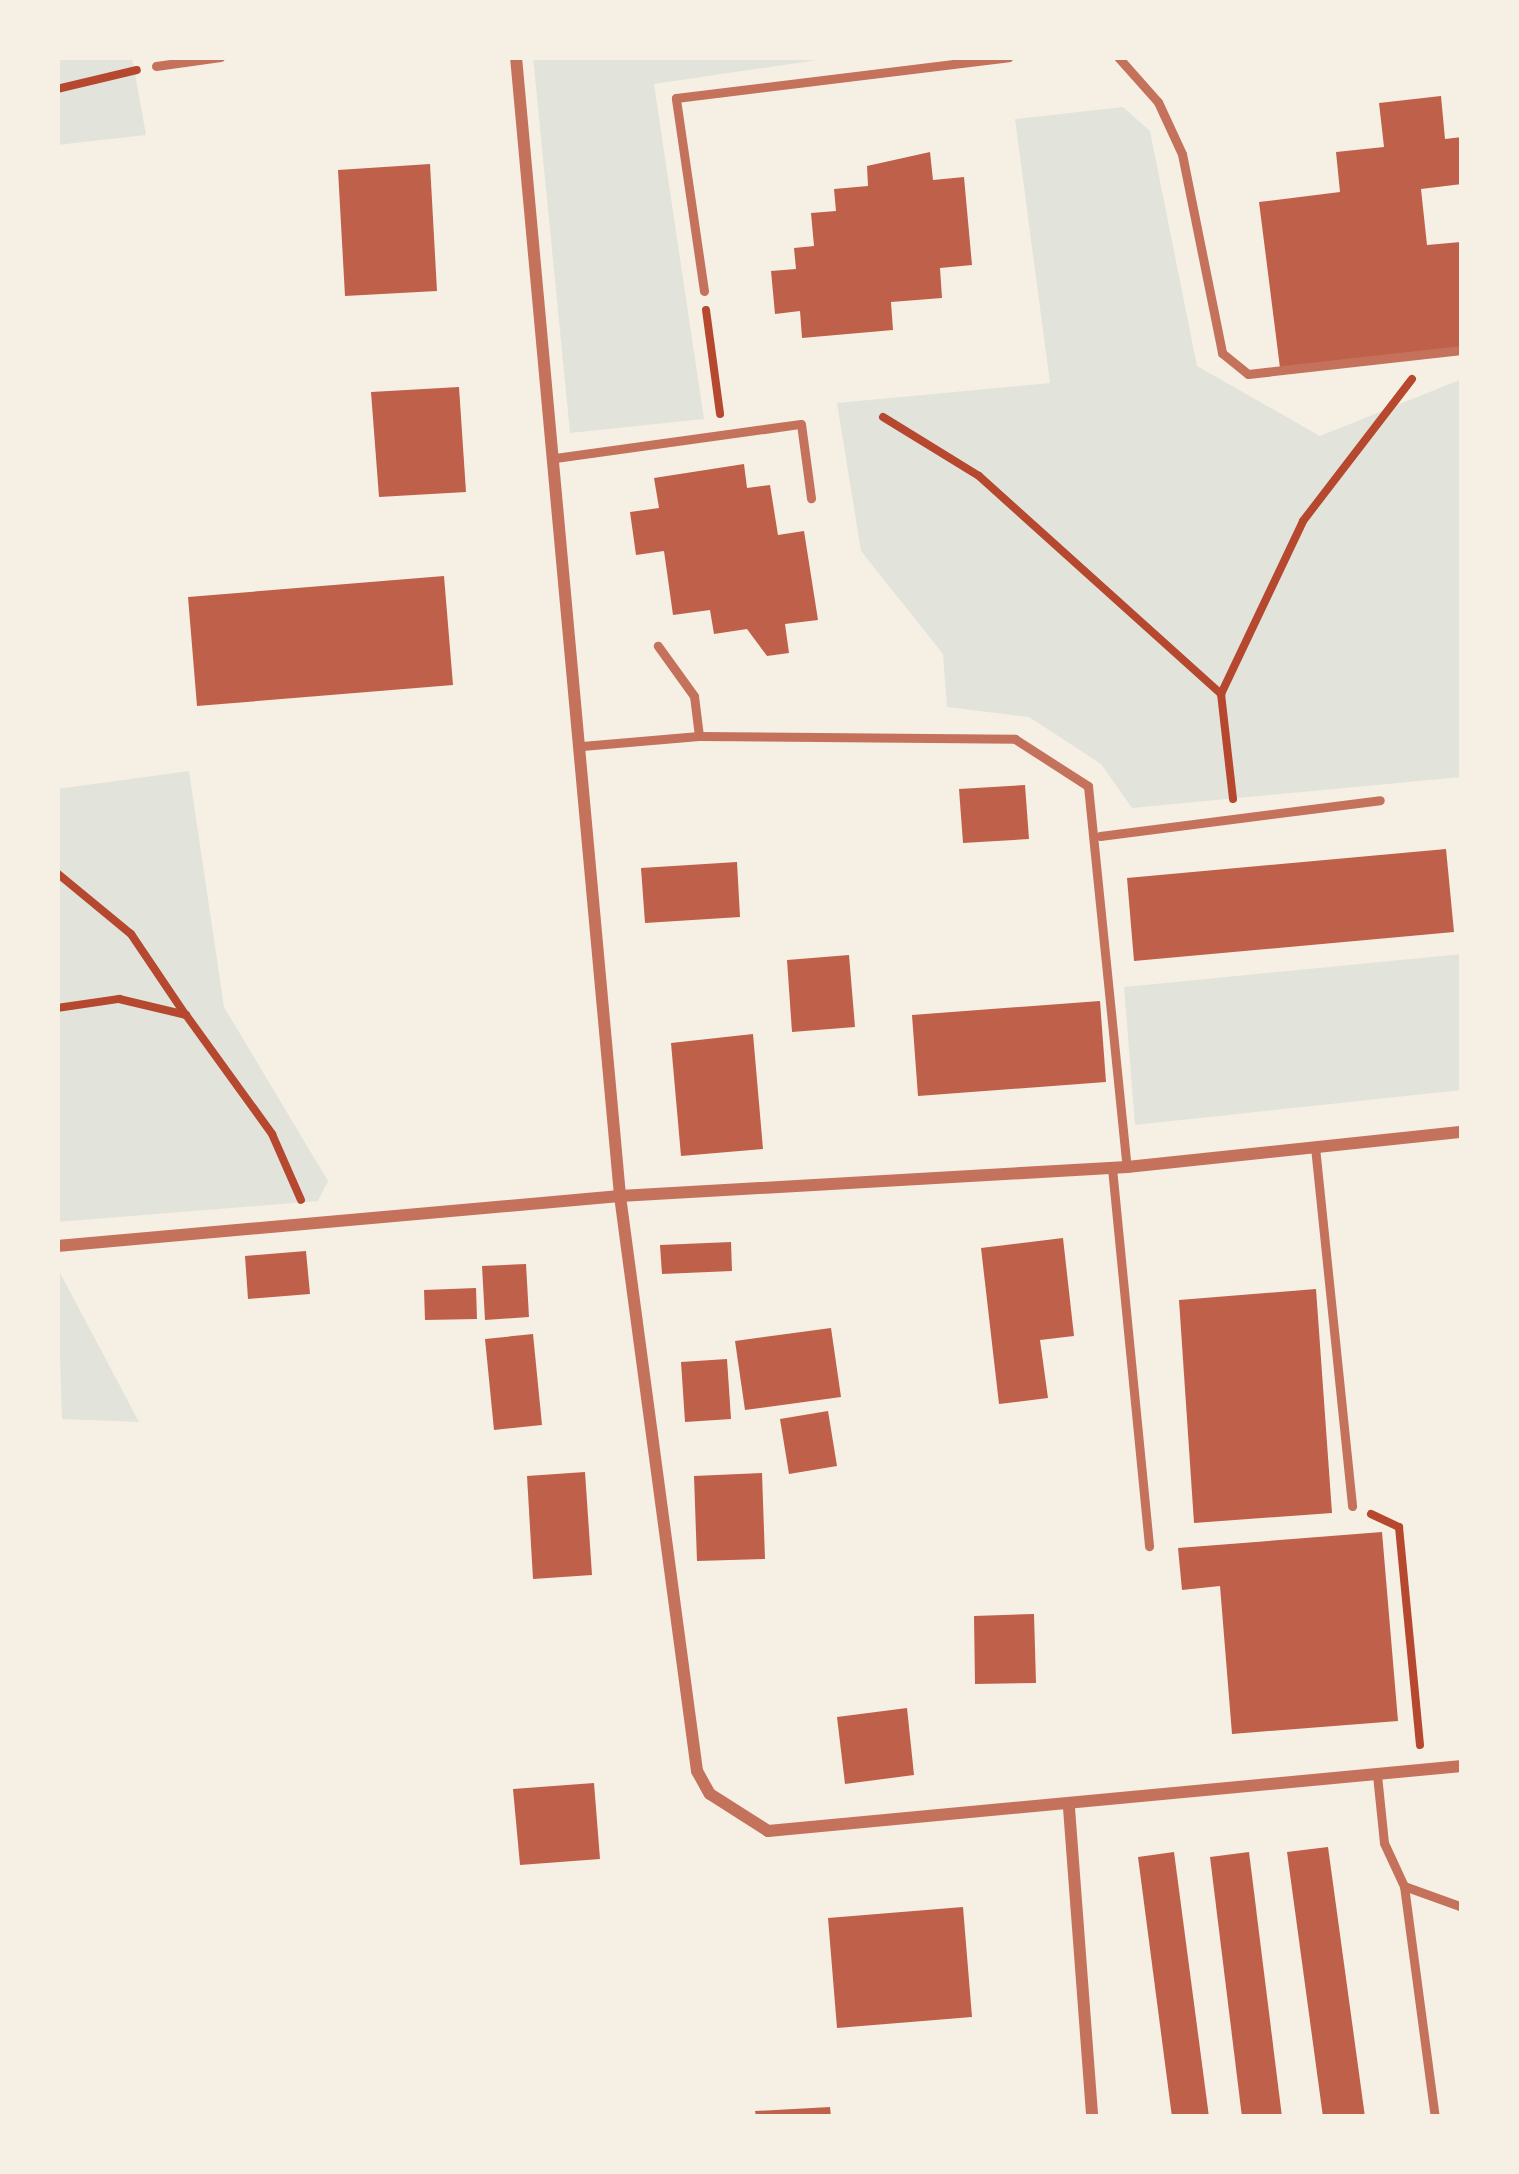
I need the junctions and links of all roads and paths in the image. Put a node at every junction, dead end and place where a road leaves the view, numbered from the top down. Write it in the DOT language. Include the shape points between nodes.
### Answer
graph roads {
  1 [pos="220,57"];
  2 [pos="516,57"];
  3 [pos="1009,57"];
  4 [pos="1118,57"];
  5 [pos="156,66"];
  6 [pos="57,88"];
  7 [pos="704,291"];
  8 [pos="1462,350"];
  9 [pos="1431,354"];
  10 [pos="718,388"];
  11 [pos="883,417"];
  12 [pos="554,458"];
  13 [pos="812,499"];
  14 [pos="658,646"];
  15 [pos="1221,694"];
  16 [pos="699,736"];
  17 [pos="582,746"];
  18 [pos="1227,762"];
  19 [pos="1381,800"];
  20 [pos="1100,836"];
  21 [pos="57,874"];
  22 [pos="57,1008"];
  23 [pos="186,1015"];
  24 [pos="1462,1132"];
  25 [pos="1316,1148"];
  26 [pos="1119,1168"];
  27 [pos="620,1196"];
  28 [pos="313,1229"];
  29 [pos="57,1246"];
  30 [pos="1352,1506"];
  31 [pos="1149,1546"];
  32 [pos="1462,1766"];
  33 [pos="1422,1770"];
  34 [pos="1377,1775"];
  35 [pos="1069,1808"];
  36 [pos="1404,1886"];
  37 [pos="1462,1907"];
  38 [pos="1092,2117"];
  39 [pos="1435,2117"];
  1 -- 5 [label="lane"];
  2 -- 12 [label="street"];
  3 -- 7 [label="lane" via="676,98"];
  4 -- 9 [label="lane" via="1158,102 1181,154 1222,353 1248,374"];
  5 -- 6 [label="path"];
  7 -- 10 [label="path"];
  8 -- 9 [label="lane"];
  9 -- 15 [label="path" via="1303,520"];
  11 -- 15 [label="path" via="980,476"];
  12 -- 13 [label="lane" via="801,424"];
  12 -- 17 [label="street"];
  14 -- 16 [label="lane" via="694,696"];
  15 -- 18 [label="path"];
  16 -- 17 [label="lane"];
  16 -- 20 [label="lane" via="1015,739 1088,786"];
  17 -- 27 [label="street"];
  19 -- 20 [label="lane"];
  20 -- 26 [label="lane"];
  21 -- 23 [label="path" via="131,934"];
  22 -- 23 [label="path" via="119,999"];
  23 -- 28 [label="path" via="272,1133"];
  24 -- 25 [label="street"];
  25 -- 26 [label="street"];
  25 -- 30 [label="lane"];
  26 -- 27 [label="street"];
  26 -- 31 [label="lane"];
  27 -- 28 [label="street"];
  27 -- 35 [label="street" via="697,1771 710,1794 768,1831"];
  28 -- 29 [label="street"];
  30 -- 33 [label="path" via="1399,1527"];
  32 -- 33 [label="street"];
  33 -- 34 [label="street"];
  34 -- 35 [label="street"];
  34 -- 36 [label="lane" via="1384,1843"];
  35 -- 38 [label="street"];
  36 -- 37 [label="lane"];
  36 -- 39 [label="lane"];
}
